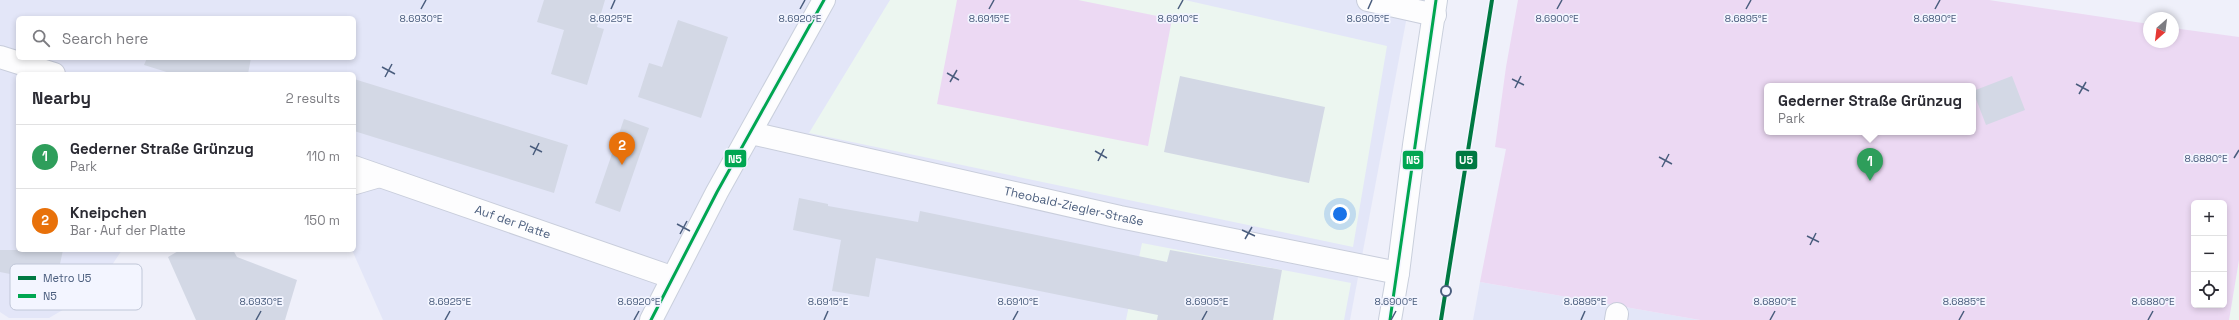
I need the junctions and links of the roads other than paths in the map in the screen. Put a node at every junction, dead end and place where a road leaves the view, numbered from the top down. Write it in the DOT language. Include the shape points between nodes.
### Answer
graph roads {
  1 [pos="824,0"];
  2 [pos="1368,0"];
  3 [pos="1435,7"];
  4 [pos="0,57"];
  5 [pos="48,72"];
  6 [pos="751,133"];
  7 [pos="356,168"];
  8 [pos="385,177"];
  9 [pos="356,185"];
  10 [pos="1398,274"];
  11 [pos="671,278"];
  12 [pos="651,320"];
  13 [pos="1390,320"];
  1 -- 6 [label="street"];
  2 -- 3 [label="street"];
  3 -- 10 [label="street"];
  4 -- 5 [label="street"];
  6 -- 10 [label="street, Theobald-Ziegler-Straße" via="1120,217"];
  6 -- 11 [label="street"];
  7 -- 8 [label="street, Auf der Platte"];
  8 -- 9 [label="lane"];
  8 -- 11 [label="street, Auf der Platte"];
  10 -- 13 [label="street"];
  11 -- 12 [label="street"];
}
